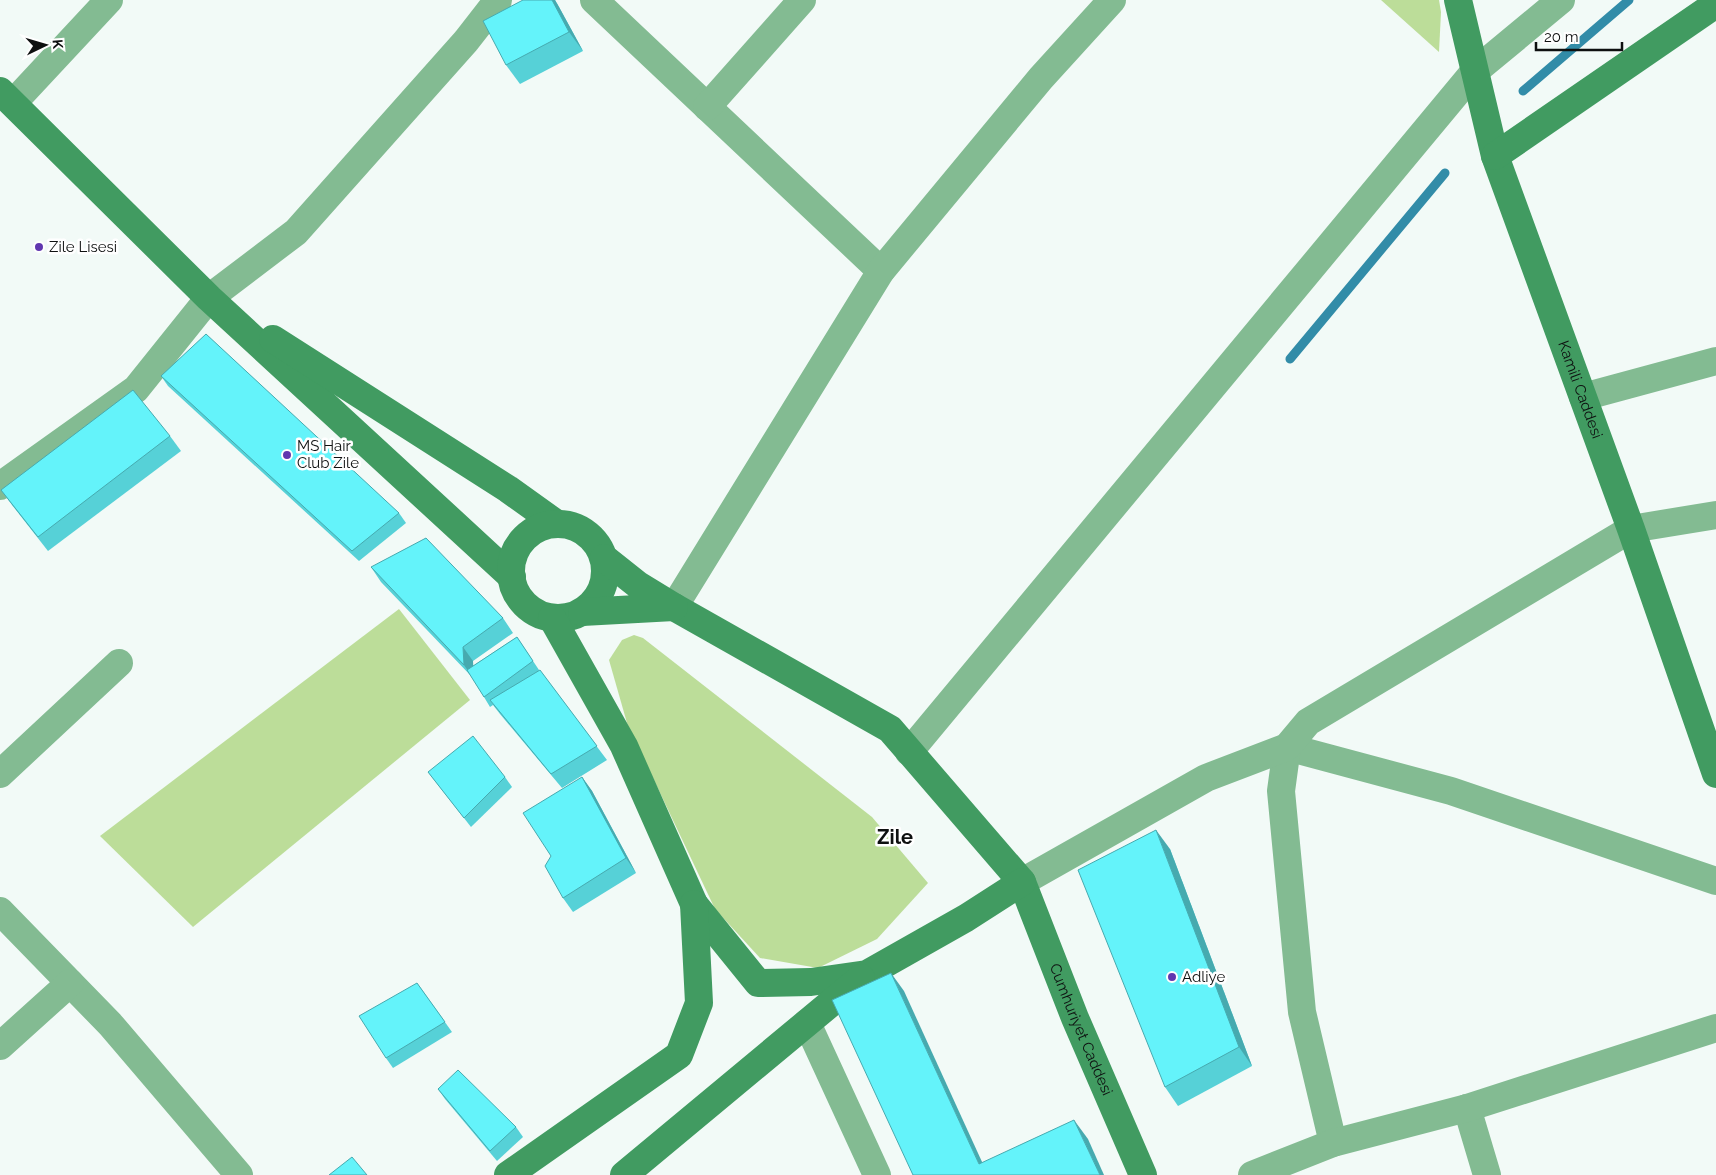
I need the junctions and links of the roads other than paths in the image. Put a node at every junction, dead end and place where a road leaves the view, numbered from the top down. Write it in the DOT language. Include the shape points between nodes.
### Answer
graph roads {
  1 [pos="110,0"];
  2 [pos="498,0"];
  3 [pos="594,0"];
  4 [pos="802,0"];
  5 [pos="1112,0"];
  6 [pos="1458,0"];
  7 [pos="1561,0"];
  8 [pos="1716,4"];
  9 [pos="1474,72"];
  10 [pos="6,97"];
  11 [pos="707,107"];
  12 [pos="1495,156"];
  13 [pos="881,271"];
  14 [pos="209,298"];
  15 [pos="1716,360"];
  16 [pos="1583,397"];
  17 [pos="0,486"];
  18 [pos="1716,516"];
  19 [pos="557,524"];
  20 [pos="1631,529"];
  21 [pos="604,558"];
  22 [pos="512,577"];
  23 [pos="674,607"];
  24 [pos="582,612"];
  25 [pos="552,618"];
  26 [pos="119,663"];
  27 [pos="1287,747"];
  28 [pos="910,752"];
  29 [pos="0,774"];
  30 [pos="1716,774"];
  31 [pos="1716,881"];
  32 [pos="1022,882"];
  33 [pos="694,904"];
  34 [pos="0,911"];
  35 [pos="867,974"];
  36 [pos="70,983"];
  37 [pos="807,1023"];
  38 [pos="1716,1028"];
  39 [pos="0,1046"];
  40 [pos="1467,1108"];
  41 [pos="1333,1143"];
  42 [pos="231,1172"];
  43 [pos="508,1175"];
  44 [pos="624,1175"];
  45 [pos="877,1175"];
  46 [pos="1143,1175"];
  47 [pos="1252,1175"];
  48 [pos="1487,1175"];
  1 -- 10 [label="street"];
  2 -- 14 [label="street" via="466,41 296,232"];
  3 -- 11 [label="street"];
  4 -- 11 [label="street"];
  5 -- 13 [label="street" via="1040,78"];
  6 -- 9 [label="main road, Kamili Caddesi"];
  7 -- 9 [label="street"];
  8 -- 12 [label="main road"];
  9 -- 12 [label="main road, Kamili Caddesi"];
  9 -- 28 [label="street"];
  10 -- 14 [label="main road"];
  11 -- 13 [label="street"];
  12 -- 16 [label="main road, Kamili Caddesi"];
  13 -- 23 [label="street"];
  14 -- 17 [label="street" via="136,389"];
  14 -- 19 [label="main road" via="508,489"];
  14 -- 22 [label="main road"];
  15 -- 16 [label="street"];
  16 -- 20 [label="main road, Kamili Caddesi"];
  18 -- 20 [label="street"];
  19 -- 21 [label="main road" via="572,526 586,533"];
  19 -- 22 [label="main road" via="542,527 528,535 512,561"];
  20 -- 27 [label="street" via="1308,722"];
  20 -- 30 [label="main road, Kamili Caddesi"];
  21 -- 23 [label="main road, Cumhuriyet Caddesi" via="638,585"];
  21 -- 24 [label="main road" via="602,589"];
  22 -- 25 [label="main road" via="516,592 525,604 538,614"];
  23 -- 24 [label="main road"];
  23 -- 28 [label="main road, Cumhuriyet Caddesi" via="890,729"];
  24 -- 25 [label="main road" via="568,618"];
  25 -- 33 [label="main road" via="624,746"];
  26 -- 29 [label="street"];
  27 -- 31 [label="street" via="1451,791"];
  27 -- 32 [label="street" via="1206,778"];
  27 -- 41 [label="street" via="1281,790 1302,1012"];
  28 -- 32 [label="main road, Cumhuriyet Caddesi"];
  32 -- 35 [label="main road"];
  32 -- 46 [label="main road, Cumhuriyet Caddesi" via="1075,1018"];
  33 -- 35 [label="main road" via="758,983 811,982"];
  33 -- 43 [label="main road" via="699,1003 679,1055"];
  34 -- 36 [label="street"];
  35 -- 37 [label="main road"];
  36 -- 39 [label="street"];
  36 -- 42 [label="street" via="110,1024"];
  37 -- 44 [label="main road"];
  37 -- 45 [label="street"];
  38 -- 40 [label="street"];
  40 -- 41 [label="street"];
  40 -- 48 [label="street"];
  41 -- 47 [label="street"];
}
